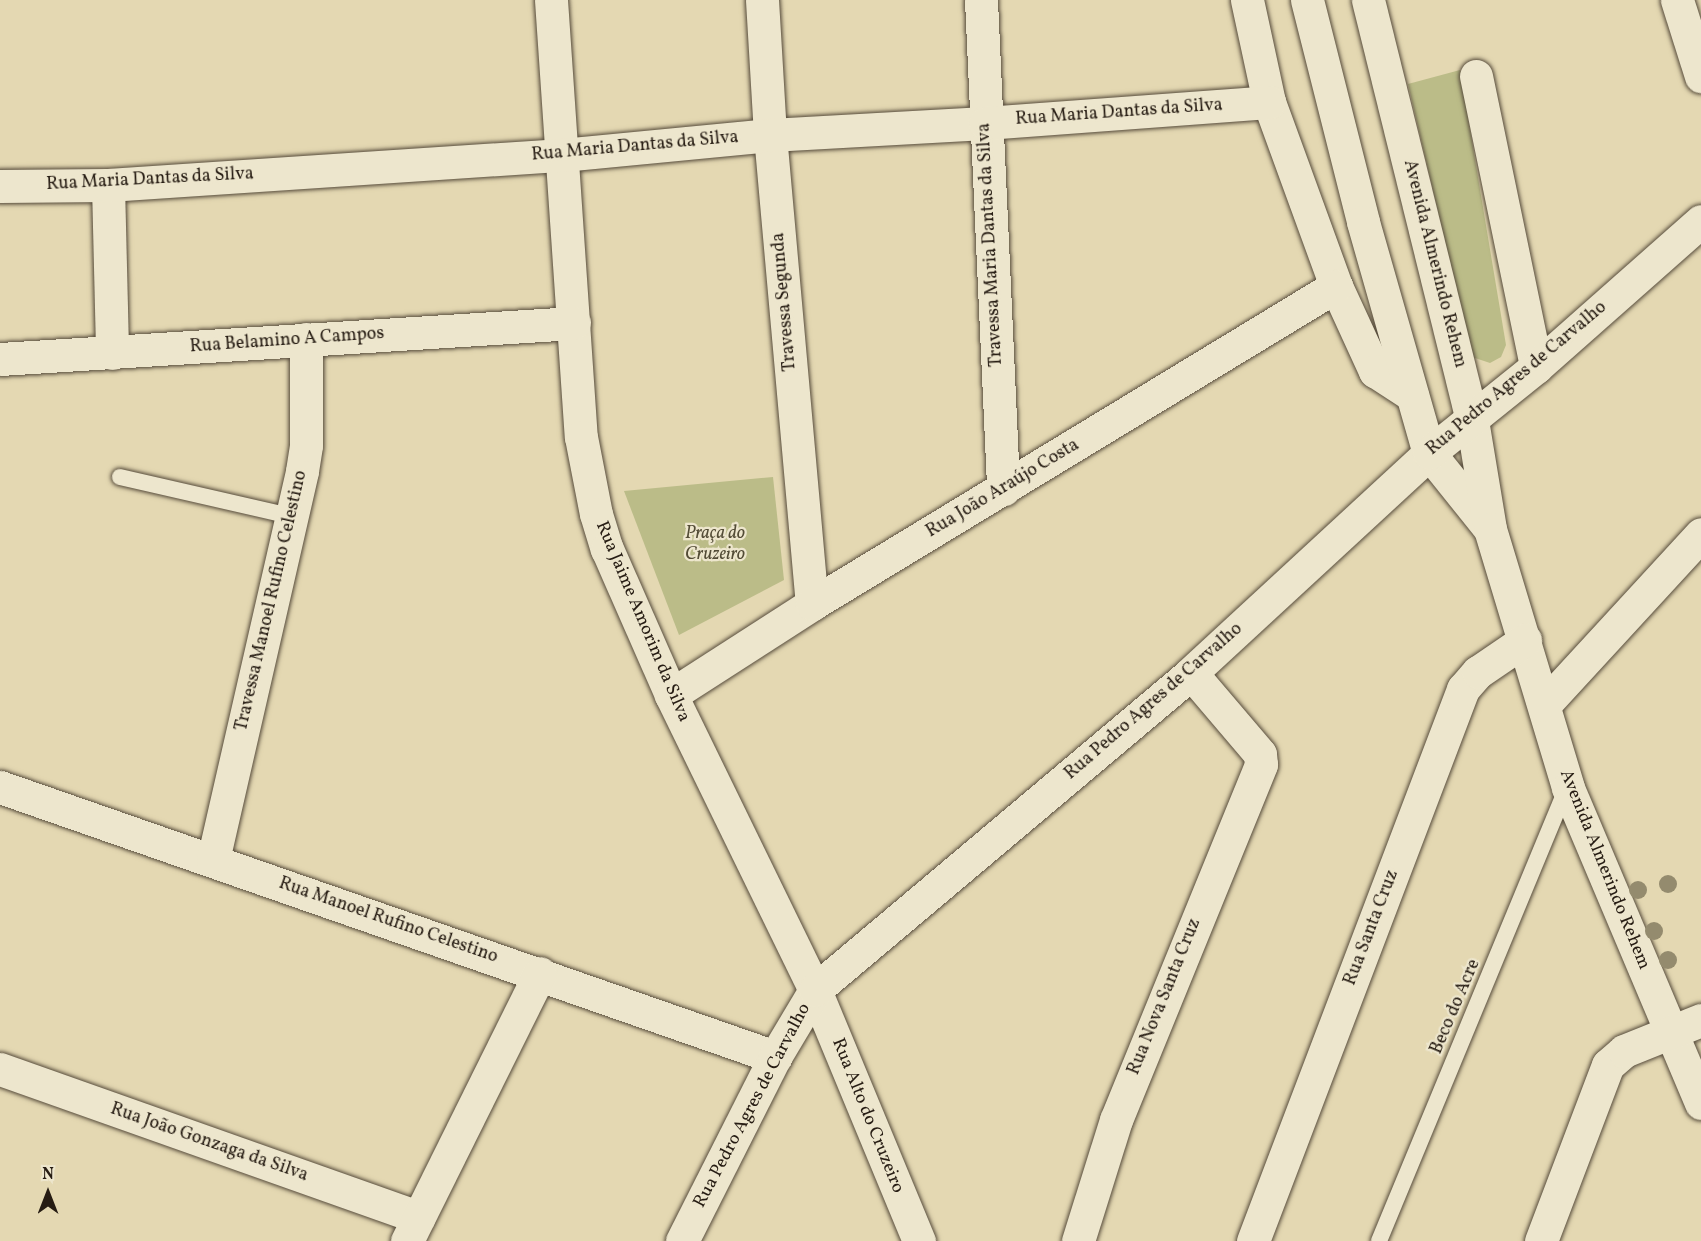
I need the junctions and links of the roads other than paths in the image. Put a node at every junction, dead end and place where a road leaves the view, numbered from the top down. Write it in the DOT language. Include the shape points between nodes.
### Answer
graph roads {
  1 [pos="551,0"];
  2 [pos="762,0"];
  3 [pos="981,0"];
  4 [pos="1247,0"];
  5 [pos="1307,0"];
  6 [pos="1368,0"];
  7 [pos="1677,0"];
  8 [pos="1476,76"];
  9 [pos="1701,76"];
  10 [pos="1269,102"];
  11 [pos="986,123"];
  12 [pos="770,135"];
  13 [pos="562,154"];
  14 [pos="108,185"];
  15 [pos="0,186"];
  16 [pos="1701,221"];
  17 [pos="1336,286"];
  18 [pos="574,323"];
  19 [pos="306,339"];
  20 [pos="112,353"];
  21 [pos="0,359"];
  22 [pos="1536,368"];
  23 [pos="1412,396"];
  24 [pos="1472,420"];
  25 [pos="1429,453"];
  26 [pos="120,477"];
  27 [pos="1003,490"];
  28 [pos="294,517"];
  29 [pos="1490,529"];
  30 [pos="1701,534"];
  31 [pos="812,604"];
  32 [pos="1526,640"];
  33 [pos="1191,673"];
  34 [pos="671,695"];
  35 [pos="1544,705"];
  36 [pos="0,787"];
  37 [pos="1568,788"];
  38 [pos="213,860"];
  39 [pos="540,974"];
  40 [pos="815,990"];
  41 [pos="1701,1020"];
  42 [pos="1670,1032"];
  43 [pos="775,1057"];
  44 [pos="0,1069"];
  45 [pos="1701,1103"];
  46 [pos="413,1229"];
  47 [pos="682,1241"];
  48 [pos="919,1241"];
  49 [pos="1078,1241"];
  50 [pos="1252,1241"];
  51 [pos="1379,1241"];
  52 [pos="1541,1241"];
  1 -- 13 [label="street, Rua Jaime Amorim da Silva"];
  2 -- 12 [label="street, Travessa Segunda"];
  3 -- 11 [label="street, Travessa Maria Dantas da Silva"];
  4 -- 10 [label="street"];
  5 -- 23 [label="street, Avenida Almerindo Rehem"];
  6 -- 24 [label="street, Avenida Almerindo Rehem"];
  7 -- 9 [label="street"];
  8 -- 22 [label="street"];
  10 -- 11 [label="street, Rua Maria Dantas da Silva"];
  10 -- 17 [label="street"];
  11 -- 12 [label="street, Rua Maria Dantas da Silva"];
  11 -- 27 [label="street, Travessa Maria Dantas da Silva"];
  12 -- 13 [label="street, Rua Maria Dantas da Silva"];
  12 -- 31 [label="street, Travessa Segunda"];
  13 -- 14 [label="street, Rua Maria Dantas da Silva"];
  13 -- 18 [label="street, Rua Jaime Amorim da Silva"];
  14 -- 15 [label="street, Rua Maria Dantas da Silva"];
  14 -- 20 [label="street"];
  16 -- 22 [label="street, Rua Pedro Agres de Carvalho"];
  17 -- 23 [label="street" via="1375,371"];
  17 -- 27 [label="street, Rua João Araújo Costa"];
  18 -- 19 [label="street, Rua Belamino A Campos"];
  18 -- 34 [label="street, Rua Jaime Amorim da Silva" via="581,437 596,514 607,549"];
  19 -- 20 [label="street, Rua Belamino A Campos"];
  19 -- 28 [label="street, Travessa Manoel Rufino Celestino" via="306,445"];
  20 -- 21 [label="street, Rua Belamino A Campos"];
  22 -- 24 [label="street, Rua Pedro Agres de Carvalho"];
  23 -- 25 [label="street, Avenida Almerindo Rehem"];
  24 -- 25 [label="street, Rua Pedro Agres de Carvalho"];
  24 -- 29 [label="street, Avenida Almerindo Rehem"];
  25 -- 29 [label="street, Avenida Almerindo Rehem"];
  25 -- 33 [label="street, Rua Pedro Agres de Carvalho"];
  26 -- 28 [label="lane"];
  27 -- 31 [label="street, Rua João Araújo Costa"];
  28 -- 38 [label="street, Travessa Manoel Rufino Celestino"];
  29 -- 32 [label="street, Avenida Almerindo Rehem"];
  30 -- 35 [label="street"];
  31 -- 34 [label="street, Rua João Araújo Costa"];
  32 -- 35 [label="street, Avenida Almerindo Rehem"];
  32 -- 50 [label="street, Rua Santa Cruz" via="1478,672 1463,689"];
  33 -- 40 [label="street, Rua Pedro Agres de Carvalho"];
  33 -- 49 [label="street, Rua Nova Santa Cruz" via="1262,757 1261,764 1116,1120"];
  34 -- 40 [label="street, Rua Jaime Amorim da Silva"];
  35 -- 37 [label="street, Avenida Almerindo Rehem"];
  36 -- 38 [label="street, Rua Manoel Rufino Celestino"];
  37 -- 42 [label="street, Avenida Almerindo Rehem"];
  37 -- 51 [label="lane, Beco do Acre"];
  38 -- 39 [label="street, Rua Manoel Rufino Celestino"];
  39 -- 43 [label="street, Rua Manoel Rufino Celestino"];
  39 -- 46 [label="street"];
  40 -- 43 [label="street, Rua Pedro Agres de Carvalho"];
  40 -- 48 [label="street, Rua Alto do Cruzeiro"];
  41 -- 42 [label="street"];
  42 -- 45 [label="street, Avenida Almerindo Rehem"];
  42 -- 52 [label="street" via="1624,1051 1608,1065"];
  43 -- 47 [label="street, Rua Pedro Agres de Carvalho"];
  44 -- 46 [label="street, Rua João Gonzaga da Silva"];
}
